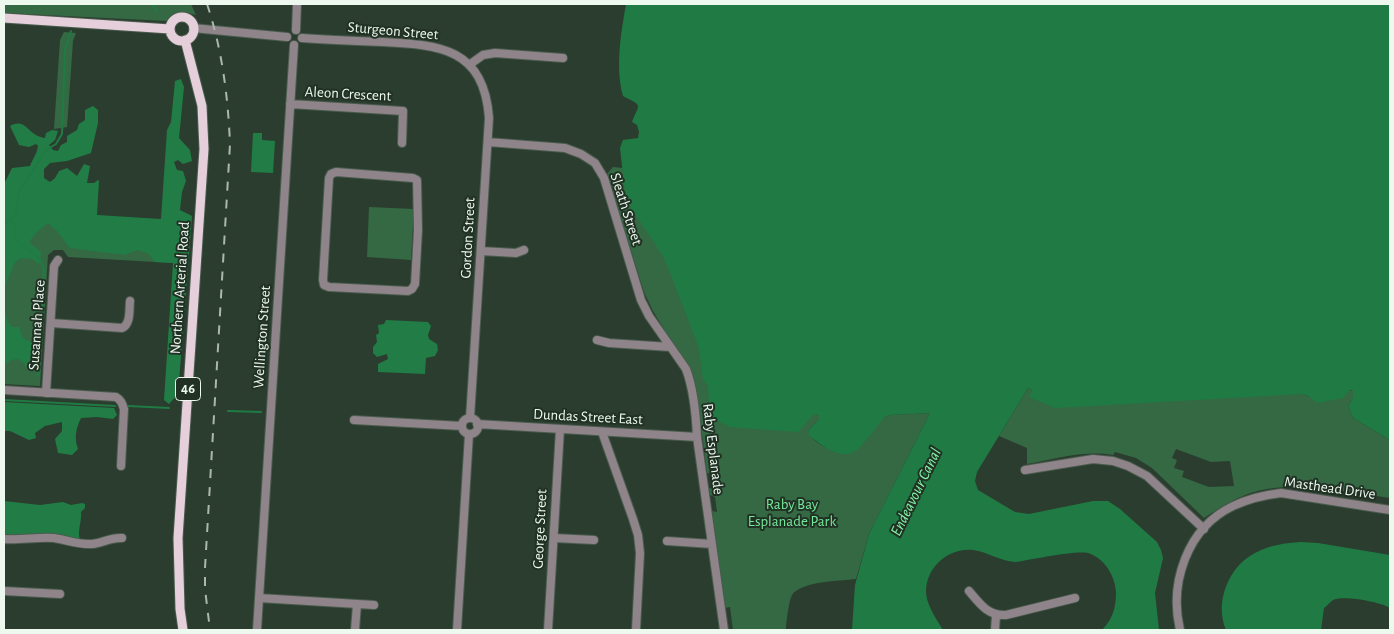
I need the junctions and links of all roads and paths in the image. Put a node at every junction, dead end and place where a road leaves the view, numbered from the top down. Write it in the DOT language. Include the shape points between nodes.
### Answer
graph roads {
  1 [pos="297,4"];
  2 [pos="4,18"];
  3 [pos="193,28"];
  4 [pos="170,29"];
  5 [pos="296,30"];
  6 [pos="287,37"];
  7 [pos="302,38"];
  8 [pos="185,40"];
  9 [pos="294,45"];
  10 [pos="563,58"];
  11 [pos="469,65"];
  12 [pos="290,104"];
  13 [pos="402,142"];
  14 [pos="488,142"];
  15 [pos="331,174"];
  16 [pos="524,250"];
  17 [pos="481,251"];
  18 [pos="58,260"];
  19 [pos="636,285"];
  20 [pos="130,301"];
  21 [pos="50,323"];
  22 [pos="597,340"];
  23 [pos="670,347"];
  24 [pos="4,390"];
  25 [pos="46,393"];
  26 [pos="470,418"];
  27 [pos="354,420"];
  28 [pos="478,424"];
  29 [pos="462,426"];
  30 [pos="560,429"];
  31 [pos="602,432"];
  32 [pos="470,434"];
  33 [pos="697,437"];
  34 [pos="121,466"];
  35 [pos="1025,470"];
  36 [pos="1390,510"];
  37 [pos="1204,528"];
  38 [pos="122,538"];
  39 [pos="554,538"];
  40 [pos="4,539"];
  41 [pos="594,540"];
  42 [pos="667,541"];
  43 [pos="712,544"];
  44 [pos="4,591"];
  45 [pos="969,591"];
  46 [pos="60,594"];
  47 [pos="260,598"];
  48 [pos="1075,598"];
  49 [pos="357,604"];
  50 [pos="374,605"];
  51 [pos="996,615"];
  52 [pos="183,630"];
  53 [pos="257,630"];
  54 [pos="356,630"];
  55 [pos="458,630"];
  56 [pos="548,630"];
  57 [pos="636,630"];
  58 [pos="724,630"];
  59 [pos="994,630"];
  60 [pos="1180,630"];
  1 -- 5 [label="street"];
  2 -- 4 [label="main road"];
  3 -- 4 [label="main road" via="190,20 181,17 173,21"];
  3 -- 6 [label="street"];
  3 -- 8 [label="main road" via="191,36"];
  4 -- 8 [label="main road" via="175,38"];
  5 -- 6 [label="street" via="289,31"];
  5 -- 7 [label="street"];
  6 -- 9 [label="street"];
  7 -- 9 [label="street"];
  7 -- 11 [label="street, Sturgeon Street" via="428,45 449,51"];
  8 -- 52 [label="main road, Northern Arterial Road / 46" via="202,106 204,148 178,538"];
  9 -- 12 [label="street, Wellington Street"];
  10 -- 11 [label="street" via="495,53 483,55"];
  11 -- 14 [label="street, Gordon Street" via="487,100"];
  12 -- 13 [label="street, Aleon Crescent" via="404,111"];
  12 -- 47 [label="street, Wellington Street"];
  14 -- 17 [label="street, Gordon Street"];
  14 -- 19 [label="street, Sleath Street" via="565,148 594,163 604,178"];
  15 -- 15 [label="street" via="375,174 417,180 418,234 412,289 365,290 324,285"];
  16 -- 17 [label="street" via="516,253"];
  17 -- 26 [label="street, Gordon Street"];
  18 -- 21 [label="street, Susannah Place" via="54,266"];
  19 -- 23 [label="street, Raby Esplanade" via="649,316"];
  20 -- 21 [label="street" via="128,322 122,328"];
  21 -- 25 [label="street, Susannah Place"];
  22 -- 23 [label="street"];
  23 -- 33 [label="street, Raby Esplanade" via="689,377"];
  24 -- 25 [label="street"];
  25 -- 34 [label="street" via="120,399 124,409"];
  26 -- 28 [label="street"];
  26 -- 29 [label="street"];
  27 -- 29 [label="street"];
  28 -- 30 [label="street, Dundas Street East"];
  28 -- 32 [label="street" via="476,431"];
  29 -- 32 [label="street"];
  30 -- 31 [label="street, Dundas Street East"];
  30 -- 39 [label="street, George Street"];
  31 -- 33 [label="street, Dundas Street East"];
  31 -- 57 [label="street" via="638,535"];
  32 -- 55 [label="street"];
  33 -- 43 [label="street, Raby Esplanade"];
  35 -- 37 [label="street" via="1093,459 1113,461 1147,476"];
  36 -- 37 [label="street, Masthead Drive" via="1280,493 1232,506"];
  37 -- 60 [label="street, Masthead Drive" via="1190,548 1180,572 1176,603"];
  38 -- 40 [label="street" via="114,537 93,544 70,543 56,538"];
  39 -- 41 [label="street"];
  39 -- 56 [label="street, George Street"];
  42 -- 43 [label="street"];
  43 -- 58 [label="street, Raby Esplanade"];
  44 -- 46 [label="street"];
  45 -- 51 [label="street" via="982,607"];
  47 -- 49 [label="street"];
  47 -- 53 [label="street, Wellington Street"];
  48 -- 51 [label="street"];
  49 -- 50 [label="street"];
  49 -- 54 [label="street"];
  51 -- 59 [label="street"];
}
